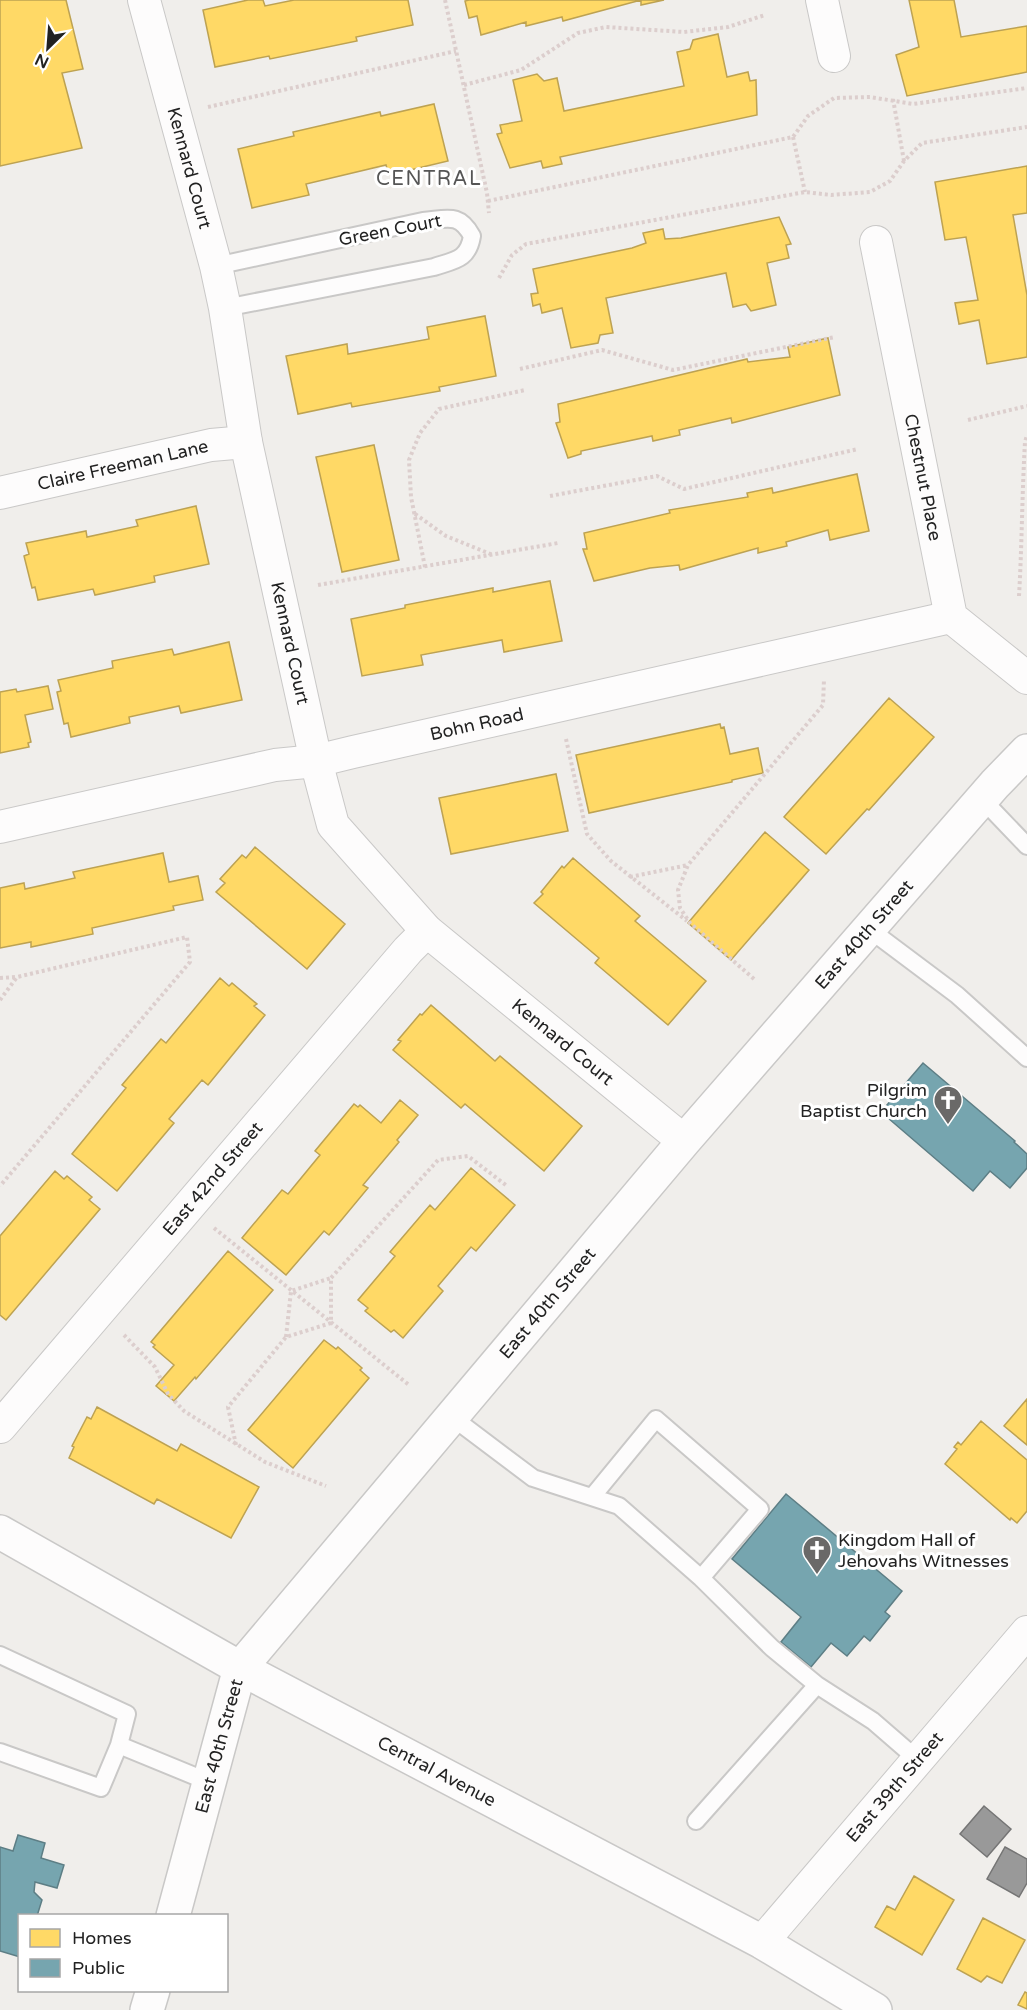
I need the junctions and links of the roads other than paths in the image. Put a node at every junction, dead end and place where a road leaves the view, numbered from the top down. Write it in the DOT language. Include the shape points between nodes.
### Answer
graph roads {
  1 [pos="144,0"];
  2 [pos="822,0"];
  3 [pos="834,56"];
  4 [pos="876,242"];
  5 [pos="216,266"];
  6 [pos="225,308"];
  7 [pos="246,442"];
  8 [pos="0,493"];
  9 [pos="951,617"];
  10 [pos="1027,678"];
  11 [pos="1027,751"];
  12 [pos="316,760"];
  13 [pos="982,799"];
  14 [pos="0,827"];
  15 [pos="1027,846"];
  16 [pos="869,929"];
  17 [pos="427,931"];
  18 [pos="1027,1058"];
  19 [pos="684,1141"];
  20 [pos="452,1417"];
  21 [pos="0,1427"];
  22 [pos="592,1497"];
  23 [pos="0,1532"];
  24 [pos="702,1578"];
  25 [pos="1027,1632"];
  26 [pos="0,1655"];
  27 [pos="240,1668"];
  28 [pos="817,1685"];
  29 [pos="119,1745"];
  30 [pos="0,1752"];
  31 [pos="918,1760"];
  32 [pos="209,1782"];
  33 [pos="696,1821"];
  34 [pos="174,1914"];
  35 [pos="762,1942"];
  36 [pos="152,1992"];
  37 [pos="147,2010"];
  38 [pos="875,2010"];
  1 -- 5 [label="street, Kennard Court"];
  2 -- 3 [label="street"];
  4 -- 9 [label="street, Chestnut Place"];
  5 -- 6 [label="street, Kennard Court"];
  5 -- 6 [label="lane, Green Court" via="423,221 451,218 465,223 472,236 470,249 461,257 434,267"];
  6 -- 7 [label="street, Kennard Court"];
  7 -- 8 [label="street, Claire Freeman Lane" via="212,445"];
  7 -- 12 [label="street, Kennard Court"];
  9 -- 10 [label="street"];
  9 -- 12 [label="street, Bohn Road"];
  11 -- 13 [label="street, East 40th Street"];
  12 -- 14 [label="street, Bohn Road" via="276,765"];
  12 -- 17 [label="street, Kennard Court" via="333,825"];
  13 -- 15 [label="lane"];
  13 -- 16 [label="street, East 40th Street"];
  16 -- 18 [label="lane" via="957,995"];
  16 -- 19 [label="street, East 40th Street"];
  17 -- 19 [label="street, Kennard Court"];
  17 -- 21 [label="street, East 42nd Street"];
  19 -- 20 [label="street, East 40th Street"];
  20 -- 22 [label="lane" via="533,1478"];
  20 -- 27 [label="street, East 40th Street"];
  22 -- 24 [label="lane" via="619,1506"];
  22 -- 24 [label="lane" via="656,1419 760,1509"];
  23 -- 27 [label="street, Central Avenue"];
  24 -- 28 [label="lane" via="772,1648"];
  25 -- 31 [label="street, East 39th Street"];
  26 -- 29 [label="lane" via="127,1714"];
  27 -- 32 [label="street, East 40th Street"];
  27 -- 35 [label="street, Central Avenue"];
  28 -- 31 [label="lane" via="873,1721"];
  28 -- 33 [label="lane"];
  29 -- 30 [label="lane" via="101,1788"];
  29 -- 32 [label="lane"];
  31 -- 35 [label="street, East 39th Street"];
  32 -- 34 [label="street, East 40th Street"];
  35 -- 38 [label="street, Central Avenue"];
  36 -- 37 [label="street"];
}
